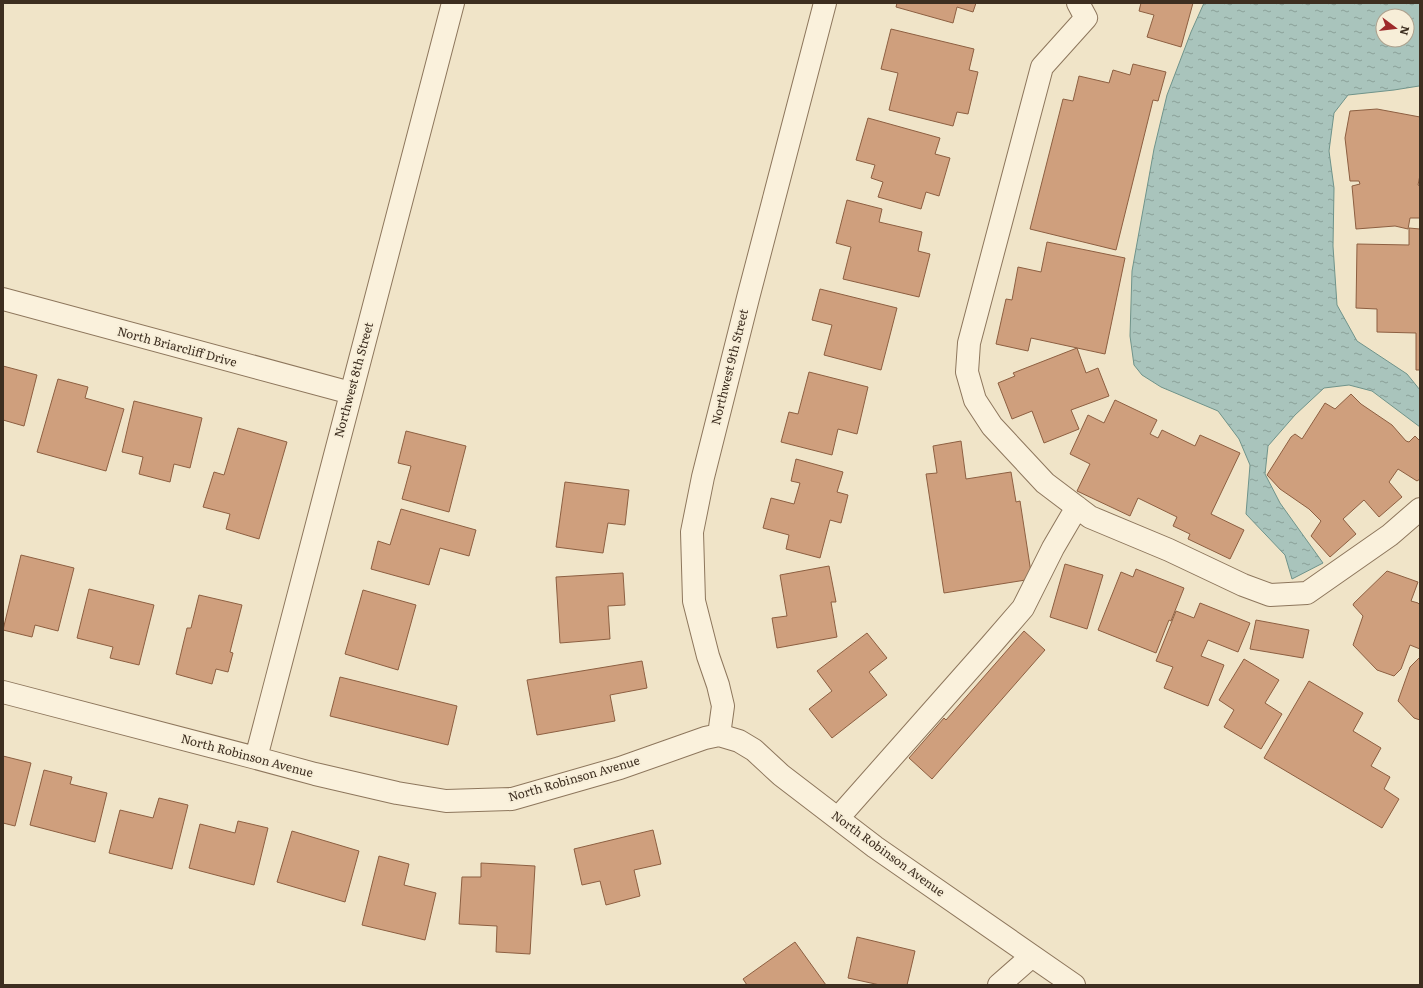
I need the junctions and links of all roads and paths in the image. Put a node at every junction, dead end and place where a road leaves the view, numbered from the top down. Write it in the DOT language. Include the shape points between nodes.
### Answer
graph roads {
  1 [pos="453,3"];
  2 [pos="825,3"];
  3 [pos="1082,10"];
  4 [pos="3,299"];
  5 [pos="351,393"];
  6 [pos="1077,508"];
  7 [pos="1417,517"];
  8 [pos="3,692"];
  9 [pos="719,735"];
  10 [pos="256,758"];
  11 [pos="838,818"];
  12 [pos="1032,956"];
  13 [pos="999,985"];
  14 [pos="1074,985"];
  1 -- 5 [label="street, Northwest 8th Street"];
  2 -- 9 [label="street, Northwest 9th Street" via="748,298 703,477 692,532 694,601 723,706"];
  3 -- 6 [label="street" via="1042,67 969,343 967,372 975,400 992,426 1045,483"];
  4 -- 5 [label="street, North Briarcliff Drive"];
  5 -- 10 [label="street, Northwest 8th Street"];
  6 -- 7 [label="street" via="1090,517 1270,595 1307,593"];
  6 -- 11 [label="street" via="1053,548 1023,608"];
  8 -- 10 [label="street, North Robinson Avenue"];
  9 -- 10 [label="street, North Robinson Avenue" via="620,768 512,799 446,801 397,793"];
  9 -- 11 [label="street, North Robinson Avenue" via="739,741 754,750 781,775"];
  11 -- 12 [label="street, North Robinson Avenue"];
  12 -- 13 [label="street"];
  12 -- 14 [label="street, North Robinson Avenue"];
}
